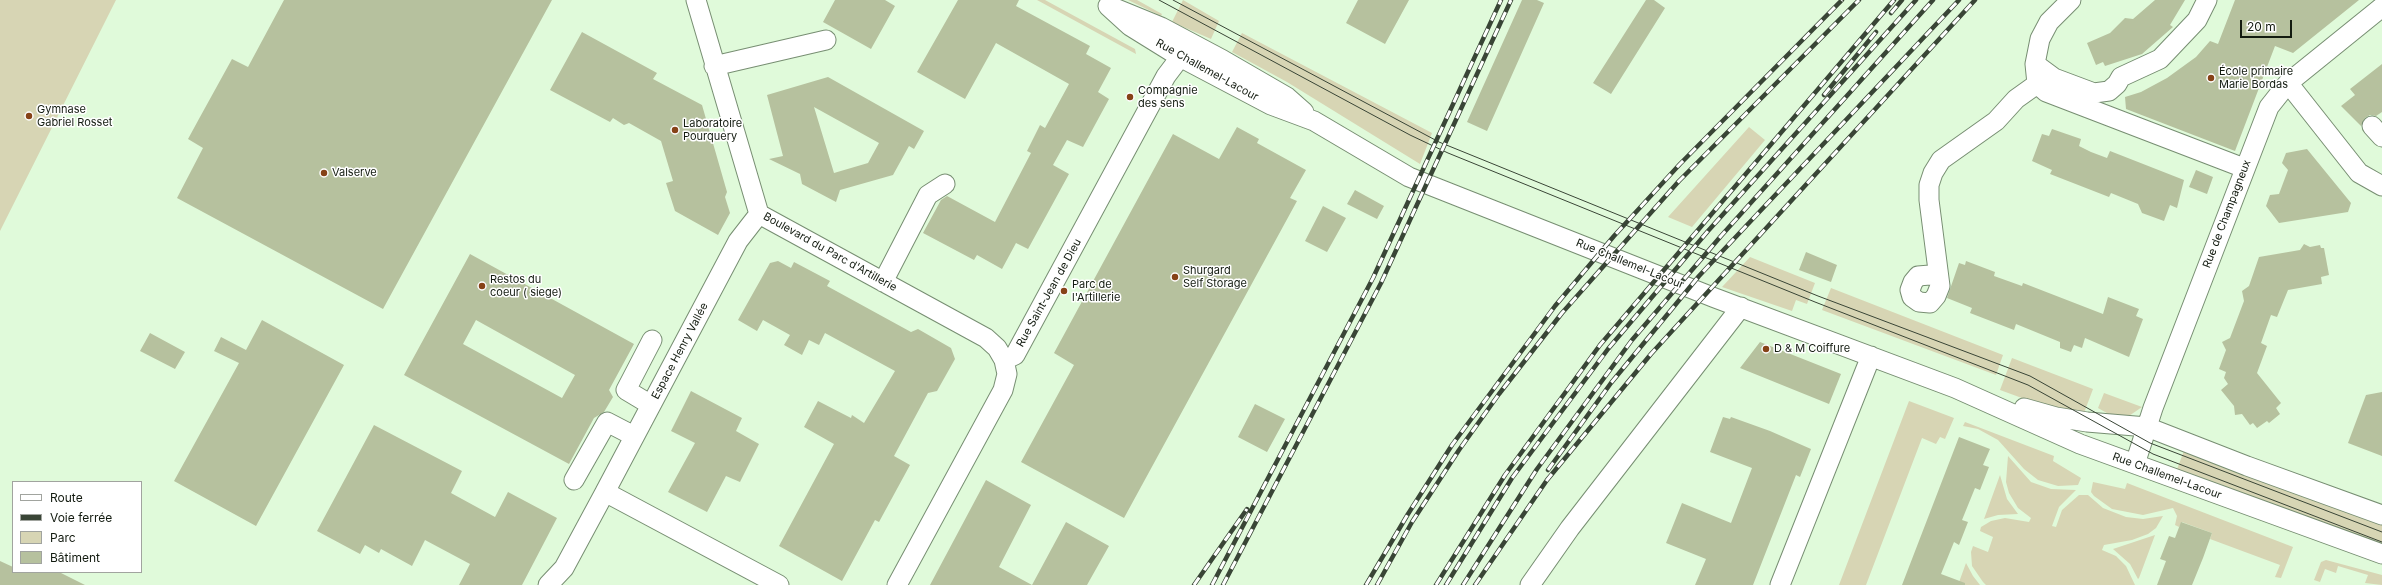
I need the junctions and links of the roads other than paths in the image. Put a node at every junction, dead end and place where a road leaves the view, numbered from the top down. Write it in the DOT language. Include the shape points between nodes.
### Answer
graph roads {
  1 [pos="696,0"];
  2 [pos="2070,0"];
  3 [pos="2207,0"];
  4 [pos="1103,3"];
  5 [pos="2382,7"];
  6 [pos="826,40"];
  7 [pos="1185,50"];
  8 [pos="2036,64"];
  9 [pos="714,66"];
  10 [pos="2288,83"];
  11 [pos="2037,84"];
  12 [pos="2244,168"];
  13 [pos="945,184"];
  14 [pos="2382,186"];
  15 [pos="759,214"];
  16 [pos="1930,276"];
  17 [pos="883,282"];
  18 [pos="1741,307"];
  19 [pos="652,340"];
  20 [pos="1871,356"];
  21 [pos="1004,360"];
  22 [pos="1956,388"];
  23 [pos="651,405"];
  24 [pos="2147,427"];
  25 [pos="634,436"];
  26 [pos="2135,464"];
  27 [pos="574,480"];
  28 [pos="605,492"];
  29 [pos="2382,515"];
  30 [pos="2382,554"];
  31 [pos="564,576"];
  32 [pos="548,585"];
  33 [pos="779,585"];
  34 [pos="897,585"];
  35 [pos="1530,585"];
  36 [pos="1780,585"];
  1 -- 9 [label="street, Boulevard du Parc d'Artillerie"];
  2 -- 8 [label="street" via="2046,28 2040,40"];
  3 -- 8 [label="street" via="2197,20 2160,59 2121,77 2118,84 2109,91 2094,93 2054,78"];
  4 -- 7 [label="street, Rue Challemel-Lacour" via="1136,15"];
  5 -- 10 [label="street, Rue de Champagneux"];
  6 -- 9 [label="street"];
  7 -- 18 [label="street, Rue Challemel-Lacour" via="1287,97 1314,121 1409,177"];
  7 -- 21 [label="street, Rue Saint-Jean de Dieu" via="1166,76 1015,355"];
  8 -- 11 [label="street"];
  9 -- 15 [label="street, Boulevard du Parc d'Artillerie"];
  10 -- 12 [label="street, Rue de Champagneux" via="2269,106"];
  10 -- 14 [label="street" via="2359,173"];
  11 -- 12 [label="street" via="2046,92"];
  11 -- 16 [label="street" via="2016,99 1996,121 1941,160 1933,173 1929,185 1929,200 1940,286 1930,303 1920,302 1912,297 1910,290 1913,282 1918,276"];
  12 -- 24 [label="street, Rue de Champagneux"];
  13 -- 17 [label="street" via="928,195"];
  15 -- 17 [label="street, Boulevard du Parc d'Artillerie"];
  15 -- 23 [label="street, Espace Henry Vallée" via="738,241"];
  17 -- 21 [label="street, Boulevard du Parc d'Artillerie" via="986,338 997,348"];
  18 -- 20 [label="street, Rue Challemel-Lacour"];
  18 -- 35 [label="street" via="1570,528"];
  19 -- 23 [label="street" via="626,390"];
  20 -- 22 [label="street, Rue Challemel-Lacour"];
  20 -- 36 [label="street"];
  21 -- 34 [label="street" via="1007,374 1003,390"];
  22 -- 24 [label="street, Rue Challemel-Lacour" via="2056,417 2098,424"];
  22 -- 26 [label="street, Rue Challemel-Lacour" via="2080,444"];
  23 -- 25 [label="street, Espace Henry Vallée"];
  24 -- 26 [label="street, Rue de Champagneux"];
  24 -- 29 [label="street, Rue Challemel-Lacour"];
  25 -- 27 [label="street" via="607,422"];
  25 -- 28 [label="street, Espace Henry Vallée"];
  26 -- 30 [label="street, Rue Challemel-Lacour"];
  28 -- 31 [label="street, Espace Henry Vallée"];
  28 -- 33 [label="street"];
  31 -- 32 [label="street, Espace Henry Vallée"];
}
